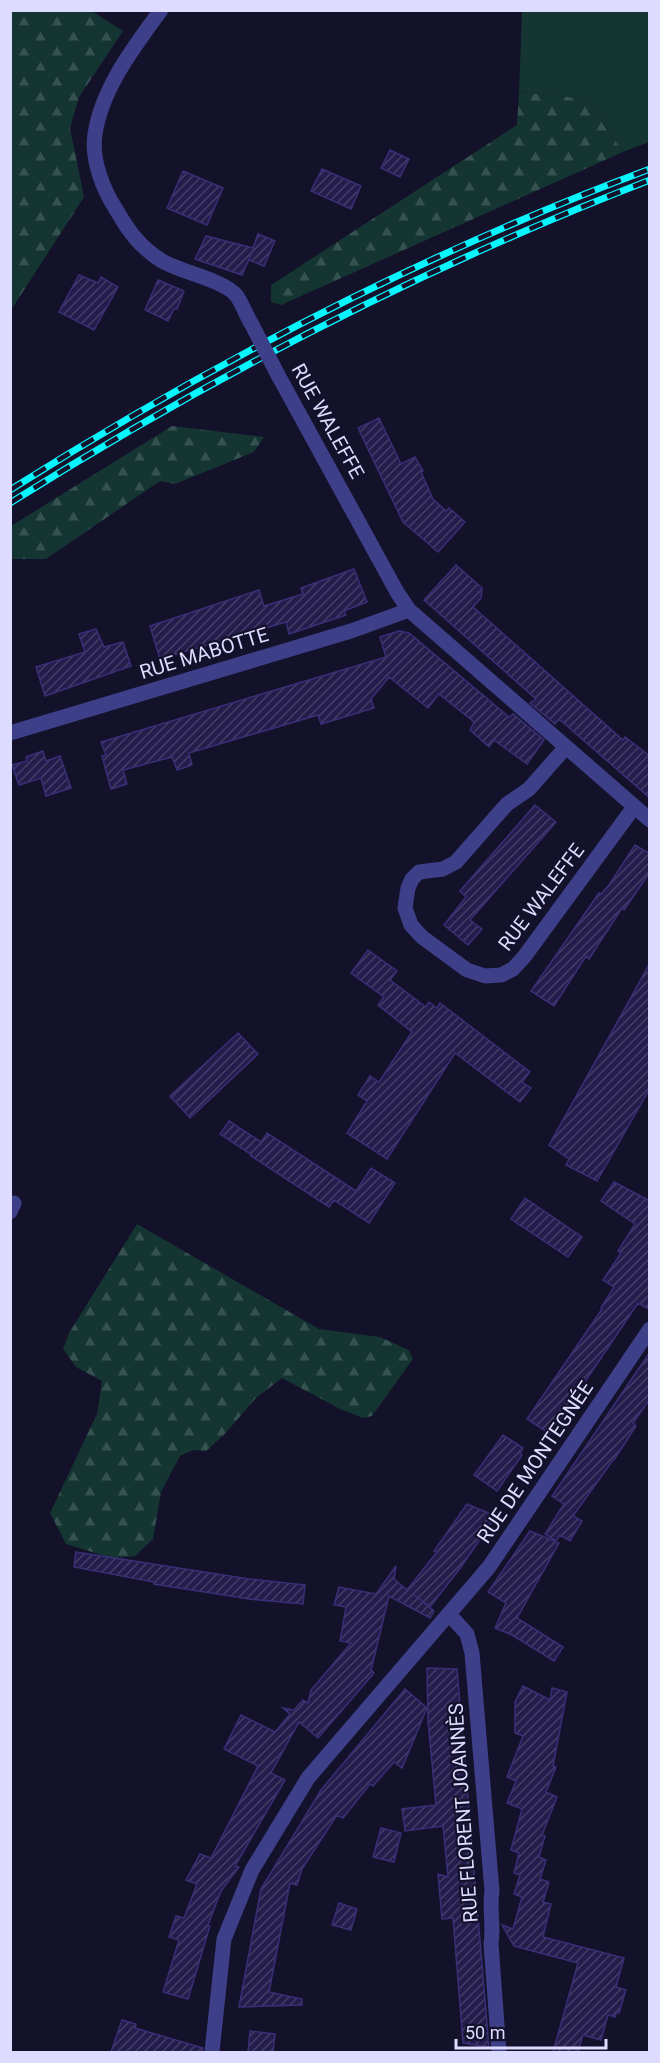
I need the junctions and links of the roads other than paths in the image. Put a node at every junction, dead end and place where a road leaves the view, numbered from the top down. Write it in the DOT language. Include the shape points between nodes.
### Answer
graph roads {
  1 [pos="161,10"];
  2 [pos="409,610"];
  3 [pos="10,734"];
  4 [pos="566,747"];
  5 [pos="634,807"];
  6 [pos="650,820"];
  7 [pos="650,1329"];
  8 [pos="449,1614"];
  9 [pos="212,2052"];
  10 [pos="499,2052"];
  1 -- 2 [label="street, RUE WALEFFE, bridge" via="118,74 101,108 94,136 97,166 109,199 135,240 163,262 235,294"];
  2 -- 3 [label="street, RUE MABOTTE"];
  2 -- 4 [label="street, RUE WALEFFE"];
  4 -- 5 [label="street, RUE WALEFFE"];
  4 -- 5 [label="street, RUE WALEFFE" via="529,789 507,804 456,862 443,869 419,872 412,879 405,908 411,925 422,937 476,974 508,973 519,965"];
  5 -- 6 [label="street, RUE WALEFFE"];
  7 -- 8 [label="street, RUE DE MONTEGNÉE" via="495,1558"];
  8 -- 9 [label="street, RUE DE MONTEGNÉE" via="308,1778 252,1870 224,1938"];
  8 -- 10 [label="street, RUE FLORENT JOANNÈS" via="467,1634 472,1653 492,1891 491,1944"];
}
